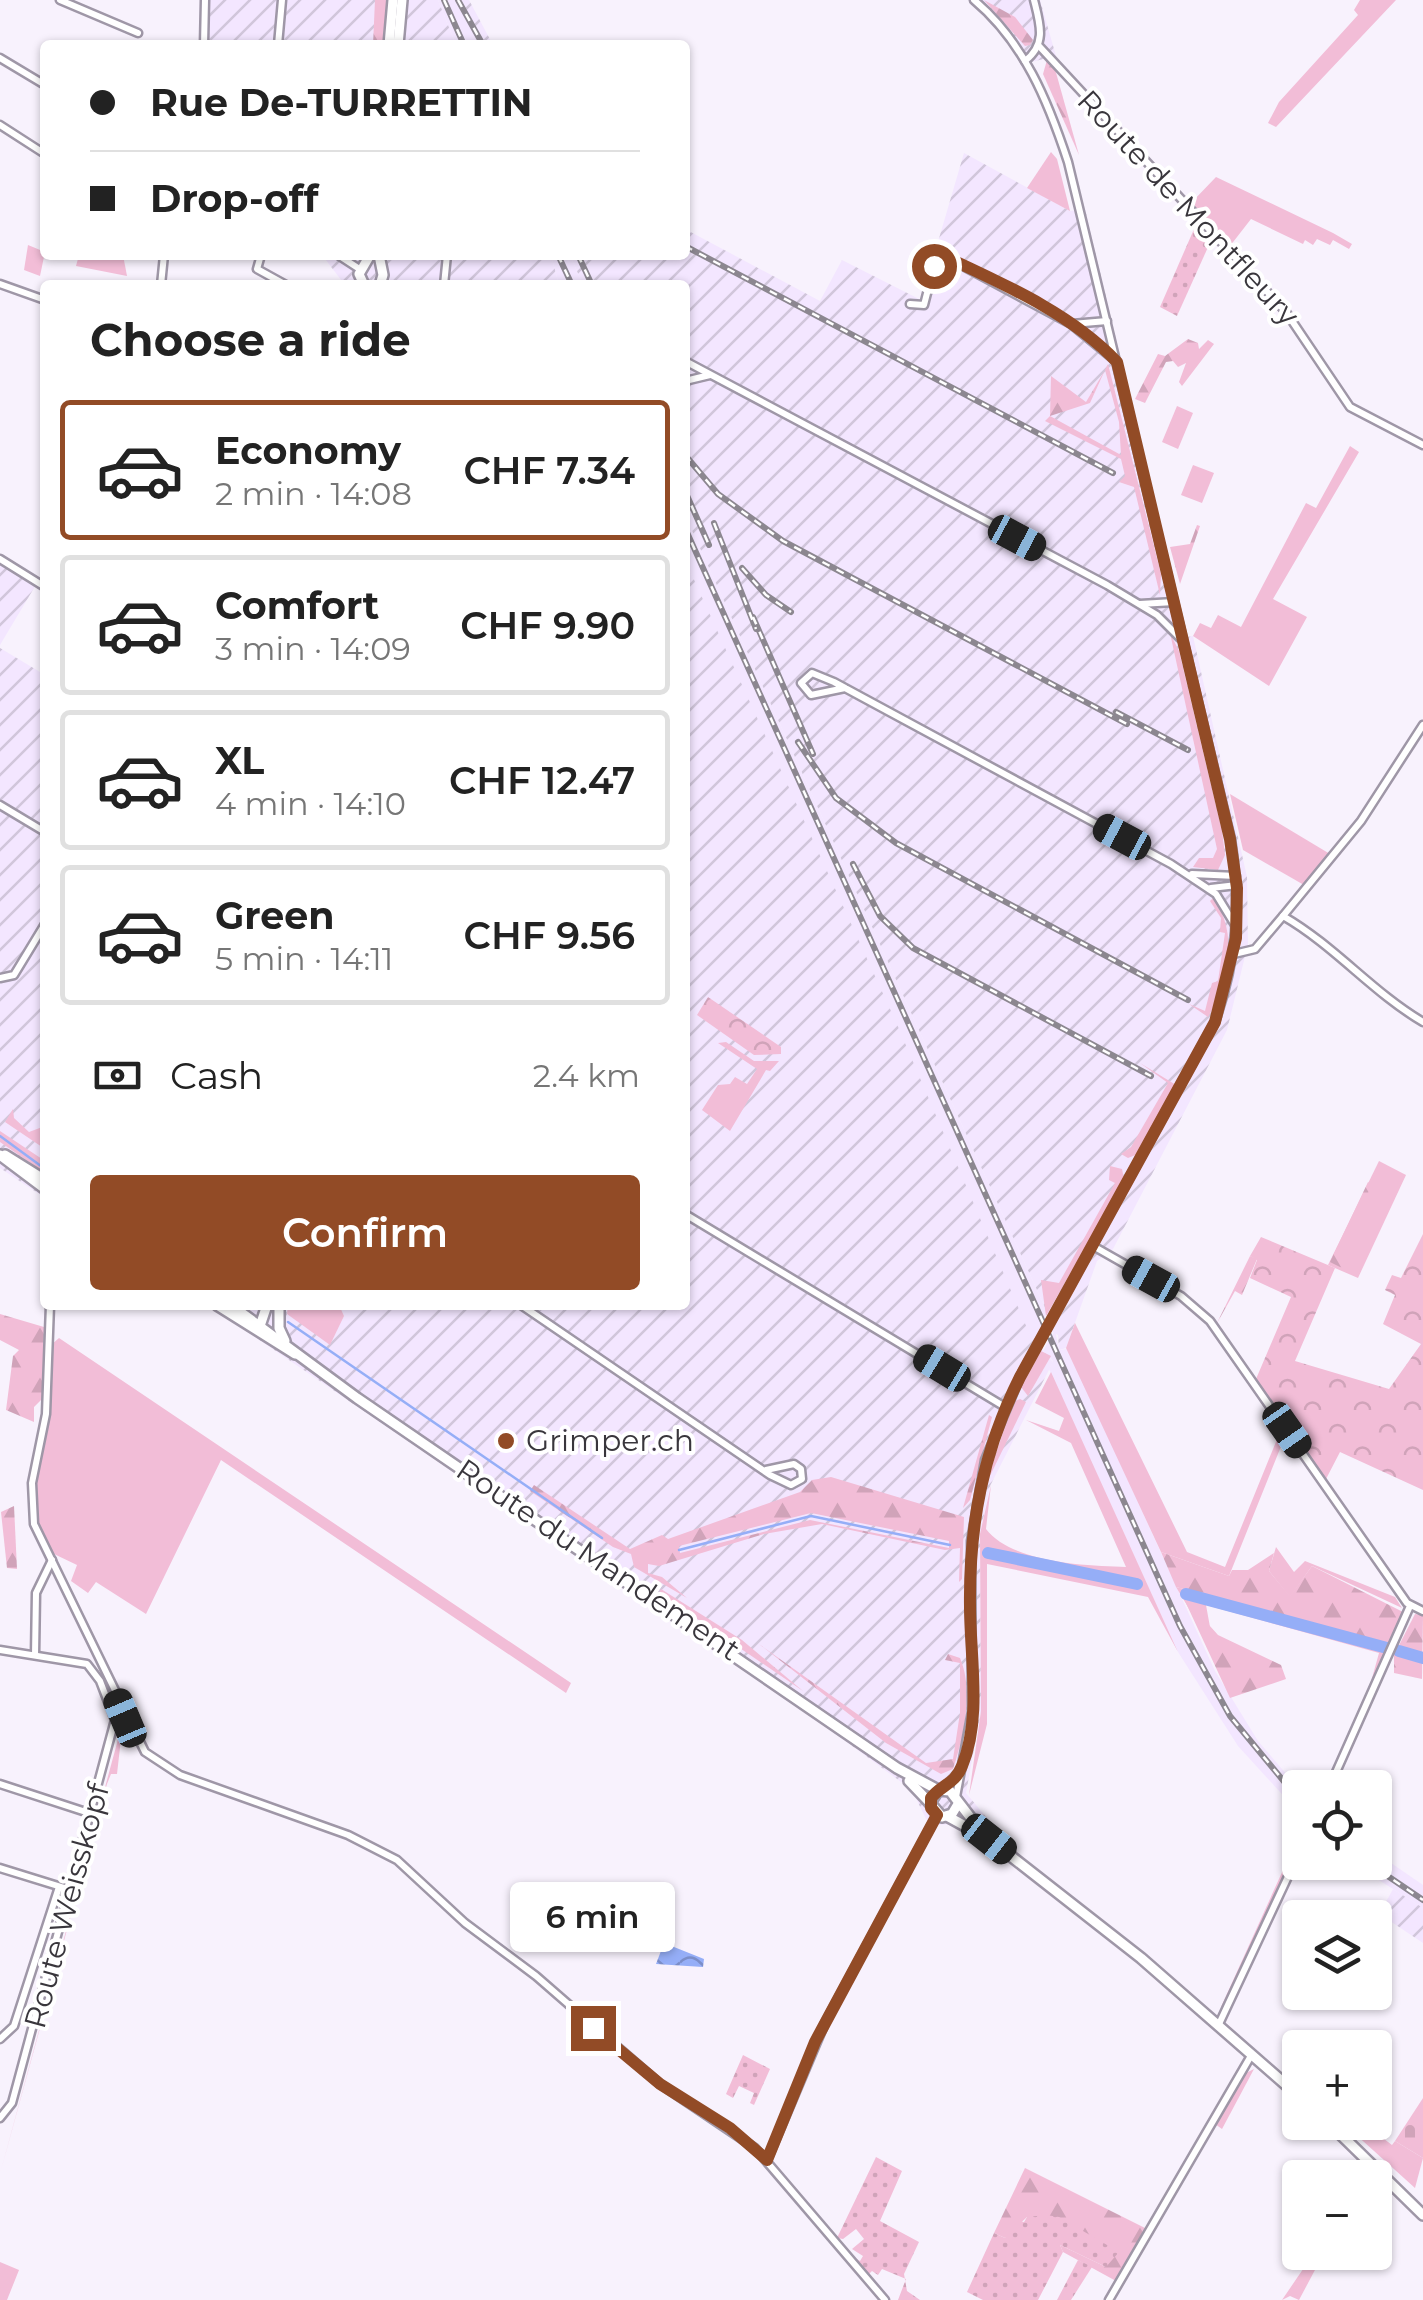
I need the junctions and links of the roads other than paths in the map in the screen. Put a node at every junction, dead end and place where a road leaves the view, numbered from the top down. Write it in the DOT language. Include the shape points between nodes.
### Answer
graph roads {
  1 [pos="60,0"];
  2 [pos="205,0"];
  3 [pos="282,0"];
  4 [pos="393,0"];
  5 [pos="402,0"];
  6 [pos="974,0"];
  7 [pos="1034,0"];
  8 [pos="138,34"];
  9 [pos="204,40"];
  10 [pos="278,40"];
  11 [pos="389,40"];
  12 [pos="398,40"];
  13 [pos="1039,46"];
  14 [pos="0,58"];
  15 [pos="1025,60"];
  16 [pos="40,82"];
  17 [pos="0,125"];
  18 [pos="40,151"];
  19 [pos="260,260"];
  20 [pos="379,261"];
  21 [pos="366,263"];
  22 [pos="277,280"];
  23 [pos="0,284"];
  24 [pos="40,298"];
  25 [pos="910,304"];
  26 [pos="1071,324"];
  27 [pos="1108,325"];
  28 [pos="1090,336"];
  29 [pos="1117,362"];
  30 [pos="690,364"];
  31 [pos="711,375"];
  32 [pos="690,380"];
  33 [pos="1423,445"];
  34 [pos="0,559"];
  35 [pos="40,584"];
  36 [pos="1138,604"];
  37 [pos="1175,605"];
  38 [pos="1158,615"];
  39 [pos="1184,642"];
  40 [pos="845,688"];
  41 [pos="1423,725"];
  42 [pos="0,805"];
  43 [pos="40,829"];
  44 [pos="1189,874"];
  45 [pos="1236,881"];
  46 [pos="1210,888"];
  47 [pos="1283,916"];
  48 [pos="1237,928"];
  49 [pos="40,932"];
  50 [pos="1234,954"];
  51 [pos="0,978"];
  52 [pos="1423,1022"];
  53 [pos="0,1154"];
  54 [pos="40,1177"];
  55 [pos="40,1185"];
  56 [pos="690,1217"];
  57 [pos="1094,1246"];
  58 [pos="50,1310"];
  59 [pos="226,1310"];
  60 [pos="238,1310"];
  61 [pos="259,1310"];
  62 [pos="266,1310"];
  63 [pos="277,1310"];
  64 [pos="278,1310"];
  65 [pos="529,1310"];
  66 [pos="244,1314"];
  67 [pos="262,1329"];
  68 [pos="286,1343"];
  69 [pos="297,1355"];
  70 [pos="1005,1407"];
  71 [pos="766,1470"];
  72 [pos="53,1558"];
  73 [pos="1410,1606"];
  74 [pos="1423,1611"];
  75 [pos="0,1650"];
  76 [pos="35,1654"];
  77 [pos="896,1768"];
  78 [pos="961,1768"];
  79 [pos="1338,1770"];
  80 [pos="0,1784"];
  81 [pos="942,1790"];
  82 [pos="957,1801"];
  83 [pos="930,1803"];
  84 [pos="92,1814"];
  85 [pos="942,1816"];
  86 [pos="989,1839"];
  87 [pos="0,1868"];
  88 [pos="1286,1880"];
  89 [pos="59,1887"];
  90 [pos="71,1890"];
  91 [pos="1219,2024"];
  92 [pos="0,2039"];
  93 [pos="1252,2053"];
  94 [pos="1282,2080"];
  95 [pos="0,2118"];
  96 [pos="1346,2140"];
  97 [pos="767,2160"];
  98 [pos="1423,2215"];
  99 [pos="885,2300"];
  100 [pos="1109,2300"];
  1 -- 8 [label="street"];
  2 -- 9 [label="street"];
  3 -- 10 [label="street"];
  4 -- 11 [label="main road"];
  5 -- 12 [label="main road"];
  6 -- 15 [label="street"];
  7 -- 13 [label="street"];
  13 -- 15 [label="street"];
  13 -- 33 [label="street, Route de Montfleury" via="1286,312 1350,407"];
  14 -- 16 [label="street"];
  15 -- 27 [label="street" via="1068,162"];
  17 -- 18 [label="street"];
  19 -- 22 [label="street" via="257,269"];
  20 -- 21 [label="main road"];
  23 -- 24 [label="street"];
  25 -- 26 [label="street" via="924,305 934,266 945,257"];
  26 -- 27 [label="street"];
  26 -- 28 [label="street"];
  27 -- 28 [label="street"];
  27 -- 29 [label="street"];
  28 -- 29 [label="street"];
  29 -- 37 [label="street"];
  30 -- 31 [label="street"];
  31 -- 32 [label="street"];
  31 -- 36 [label="street"];
  34 -- 35 [label="street"];
  36 -- 37 [label="street"];
  36 -- 38 [label="street"];
  37 -- 38 [label="street"];
  37 -- 39 [label="street"];
  38 -- 39 [label="street"];
  39 -- 45 [label="street"];
  40 -- 40 [label="street" via="814,674 802,681 811,694"];
  40 -- 44 [label="street"];
  41 -- 47 [label="street" via="1361,821"];
  42 -- 43 [label="street"];
  44 -- 45 [label="street"];
  44 -- 46 [label="street"];
  45 -- 46 [label="street"];
  45 -- 48 [label="street"];
  46 -- 48 [label="street"];
  47 -- 50 [label="street" via="1255,950"];
  47 -- 52 [label="street"];
  48 -- 50 [label="street"];
  49 -- 51 [label="street" via="14,975"];
  50 -- 57 [label="street" via="1203,1049"];
  53 -- 54 [label="main road"];
  53 -- 55 [label="main road"];
  56 -- 70 [label="street"];
  57 -- 70 [label="street"];
  57 -- 73 [label="street" via="1181,1296 1210,1321"];
  58 -- 72 [label="street" via="46,1414 31,1489 34,1524"];
  59 -- 67 [label="main road, Route du Mandement"];
  60 -- 66 [label="main road, Route du Mandement"];
  61 -- 66 [label="main road"];
  62 -- 67 [label="main road"];
  63 -- 67 [label="main road"];
  64 -- 68 [label="main road"];
  65 -- 71 [label="street"];
  66 -- 67 [label="main road, Route du Mandement"];
  67 -- 68 [label="main road, Route du Mandement"];
  67 -- 69 [label="main road, Route du Mandement"];
  68 -- 69 [label="main road, Route du Mandement"];
  69 -- 77 [label="main road, Route du Mandement"];
  70 -- 78 [label="street" via="985,1460 972,1527 972,1711"];
  71 -- 71 [label="street" via="787,1485 802,1479 794,1464"];
  72 -- 76 [label="street" via="36,1593"];
  72 -- 97 [label="street" via="130,1730 150,1757 180,1775 390,1854 660,2084"];
  73 -- 74 [label="street"];
  73 -- 79 [label="street"];
  75 -- 76 [label="street, Route Weisskopf"];
  76 -- 84 [label="street, Route Weisskopf" via="87,1664 114,1713"];
  77 -- 81 [label="main road, Route du Mandement"];
  77 -- 83 [label="main road, Route du Mandement"];
  78 -- 81 [label="street"];
  78 -- 82 [label="street"];
  80 -- 84 [label="street"];
  81 -- 82 [label="main road, Route du Mandement"];
  81 -- 83 [label="main road"];
  82 -- 85 [label="main road"];
  82 -- 86 [label="main road"];
  83 -- 85 [label="main road, Route du Mandement"];
  84 -- 90 [label="street, Route Weisskopf"];
  85 -- 86 [label="main road"];
  85 -- 97 [label="street" via="820,2032"];
  86 -- 91 [label="main road"];
  87 -- 89 [label="street"];
  88 -- 91 [label="street"];
  89 -- 90 [label="street"];
  89 -- 92 [label="street" via="14,2026"];
  90 -- 95 [label="street, Route Weisskopf" via="12,2103"];
  91 -- 93 [label="main road"];
  93 -- 94 [label="main road"];
  93 -- 100 [label="street"];
  96 -- 98 [label="main road"];
  97 -- 99 [label="street"];
}
